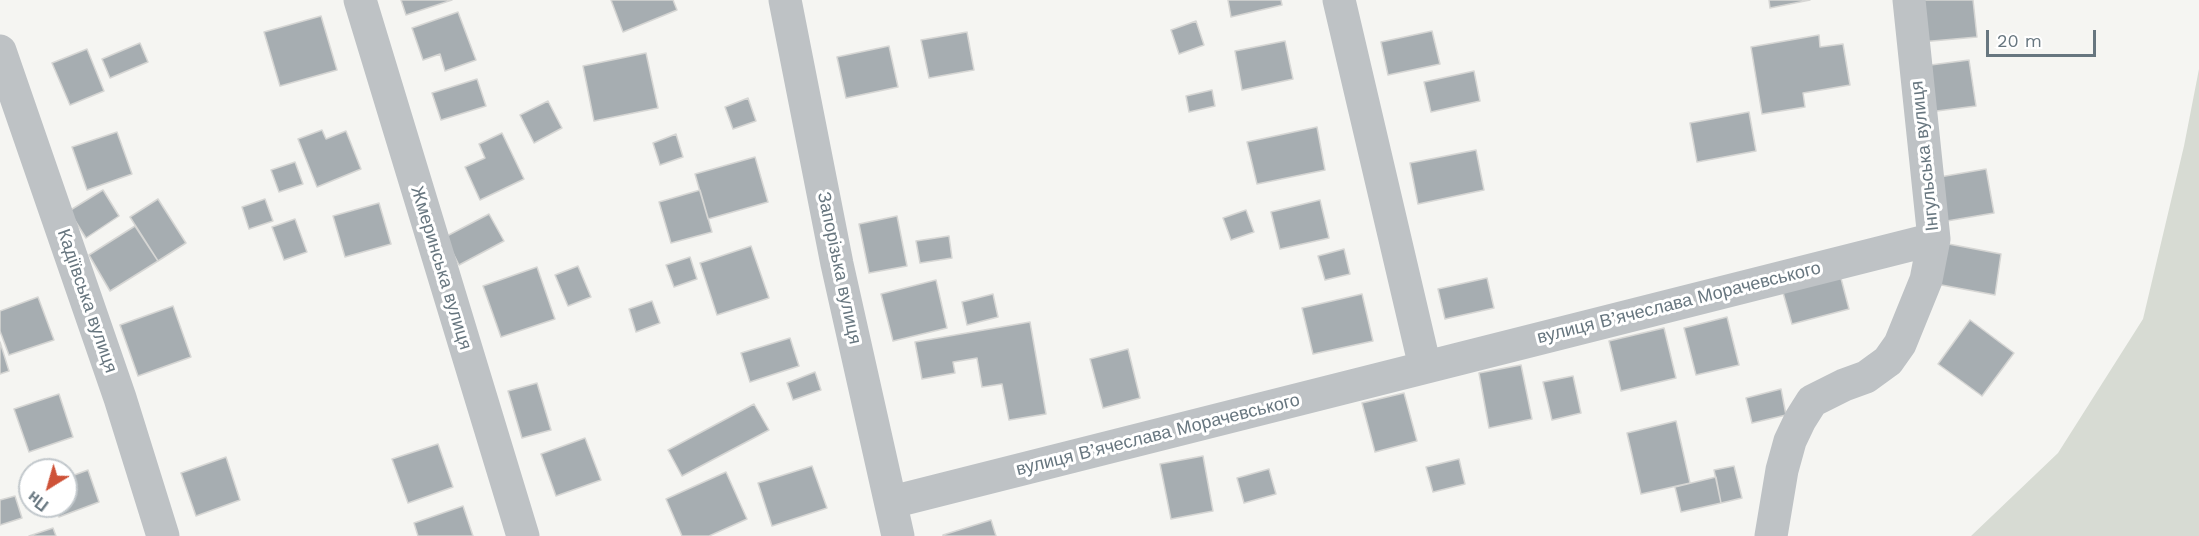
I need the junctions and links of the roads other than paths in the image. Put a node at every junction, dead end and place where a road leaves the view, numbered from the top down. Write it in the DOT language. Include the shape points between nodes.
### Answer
graph roads {
  1 [pos="360,0"];
  2 [pos="785,0"];
  3 [pos="1339,0"];
  4 [pos="1909,0"];
  5 [pos="3,58"];
  6 [pos="1934,239"];
  7 [pos="1425,367"];
  8 [pos="891,502"];
  9 [pos="163,536"];
  10 [pos="523,536"];
  11 [pos="897,536"];
  12 [pos="1771,536"];
  1 -- 10 [label="street, Жмеринська вулиця"];
  2 -- 8 [label="street, Запорізька вулиця" via="837,264"];
  3 -- 7 [label="street"];
  4 -- 6 [label="street, Інгульська вулиця"];
  5 -- 9 [label="street, Кадіївська вулиця" via="120,398"];
  6 -- 7 [label="street, вулиця В’ячеслава Морачевського"];
  6 -- 12 [label="street, Інгульська вулиця" via="1926,280 1900,344 1888,361 1866,377 1812,401 1800,420 1782,470"];
  7 -- 8 [label="street, вулиця В’ячеслава Морачевського"];
  8 -- 11 [label="street, Запорізька вулиця"];
}
